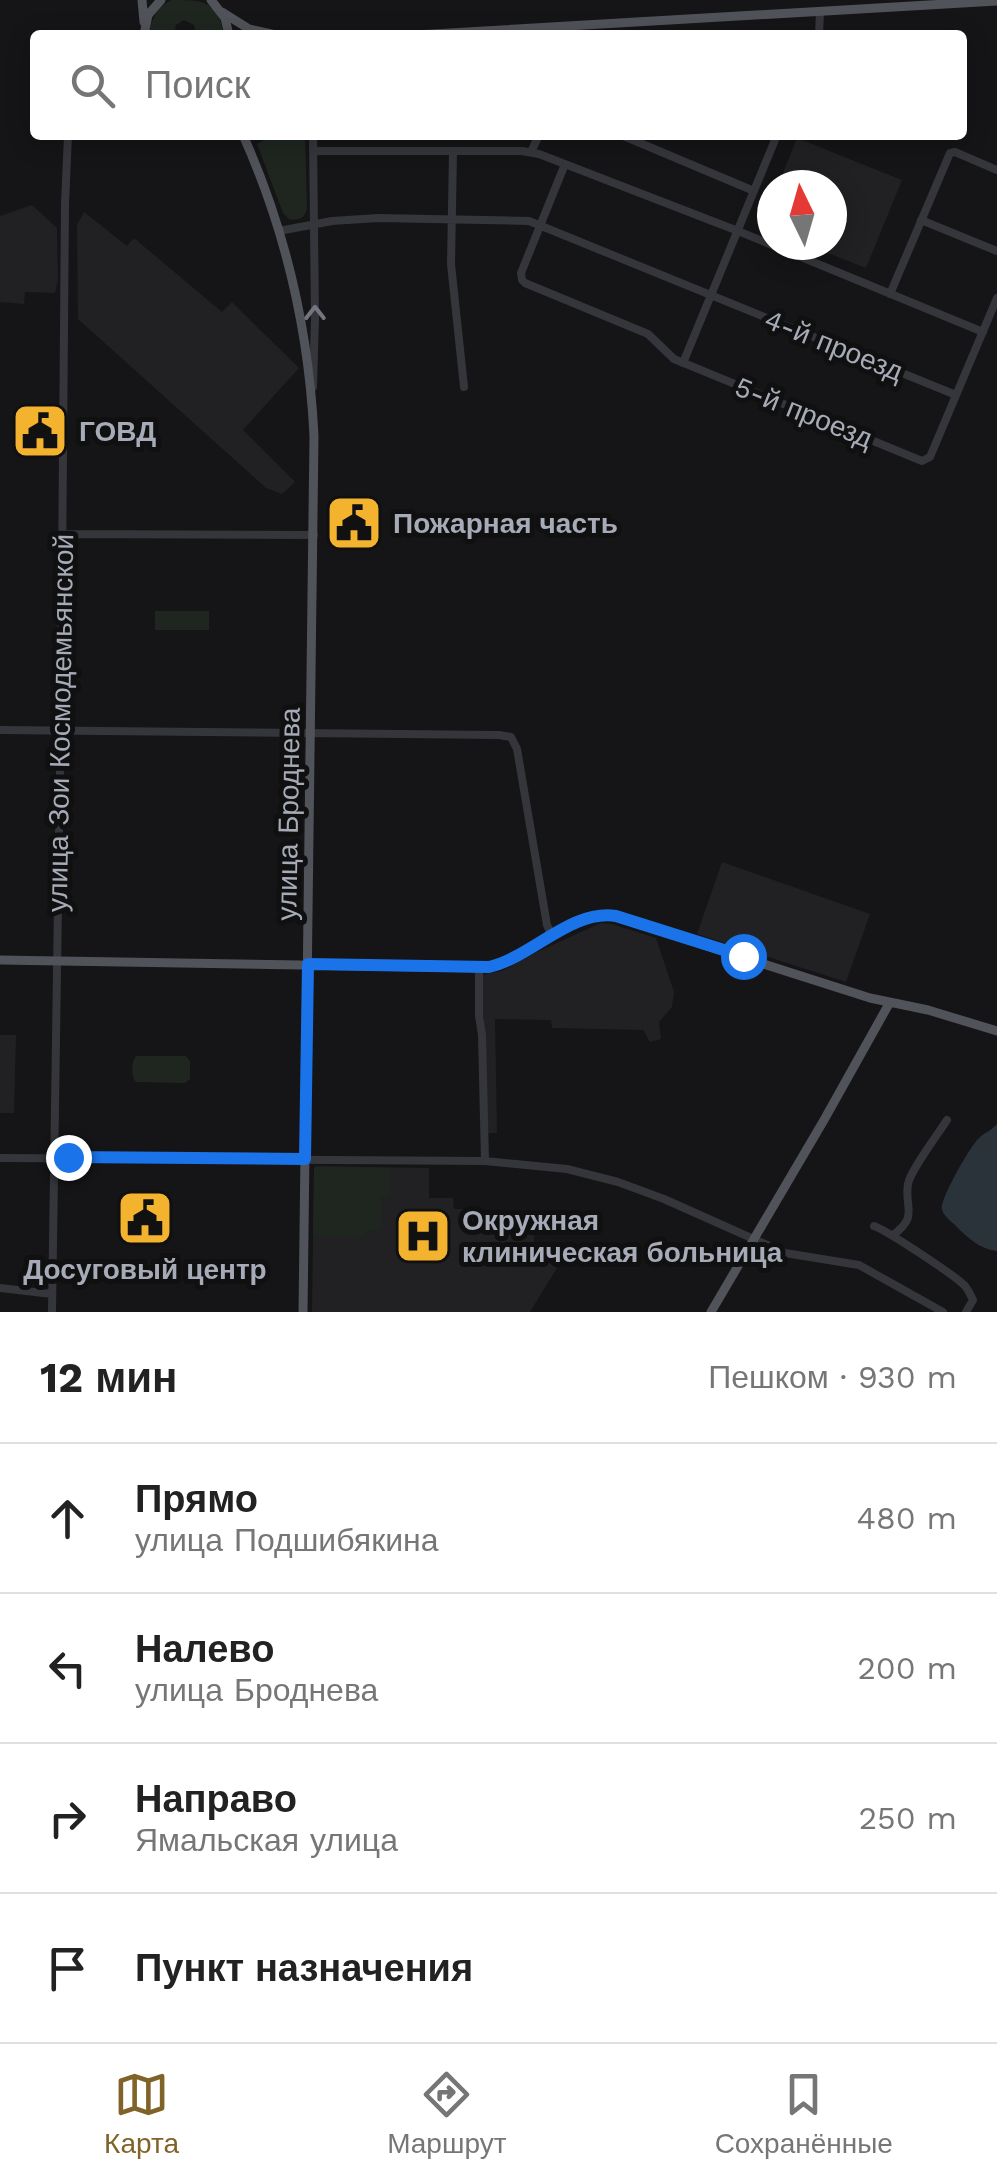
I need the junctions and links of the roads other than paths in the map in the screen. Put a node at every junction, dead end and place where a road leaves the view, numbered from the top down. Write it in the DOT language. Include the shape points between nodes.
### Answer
graph roads {
  1 [pos="142,0"];
  2 [pos="161,0"];
  3 [pos="211,0"];
  4 [pos="997,2"];
  5 [pos="222,12"];
  6 [pos="820,12"];
  7 [pos="143,30"];
  8 [pos="144,30"];
  9 [pos="229,30"];
  10 [pos="254,30"];
  11 [pos="503,30"];
  12 [pos="819,30"];
  13 [pos="68,140"];
  14 [pos="245,140"];
  15 [pos="313,140"];
  16 [pos="536,140"];
  17 [pos="632,140"];
  18 [pos="775,140"];
  19 [pos="313,151"];
  20 [pos="453,152"];
  21 [pos="531,152"];
  22 [pos="565,164"];
  23 [pos="997,170"];
  24 [pos="754,191"];
  25 [pos="452,219"];
  26 [pos="921,220"];
  27 [pos="314,224"];
  28 [pos="540,225"];
  29 [pos="279,231"];
  30 [pos="738,231"];
  31 [pos="997,251"];
  32 [pos="712,294"];
  33 [pos="890,294"];
  34 [pos="997,298"];
  35 [pos="983,332"];
  36 [pos="683,363"];
  37 [pos="464,387"];
  38 [pos="956,395"];
  39 [pos="312,401"];
  40 [pos="63,534"];
  41 [pos="314,535"];
  42 [pos="0,730"];
  43 [pos="60,731"];
  44 [pos="312,734"];
  45 [pos="552,936"];
  46 [pos="0,960"];
  47 [pos="57,960"];
  48 [pos="308,964"];
  49 [pos="479,968"];
  50 [pos="890,1002"];
  51 [pos="997,1030"];
  52 [pos="947,1120"];
  53 [pos="54,1157"];
  54 [pos="0,1158"];
  55 [pos="305,1159"];
  56 [pos="485,1161"];
  57 [pos="874,1226"];
  58 [pos="893,1234"];
  59 [pos="754,1238"];
  60 [pos="0,1288"];
  61 [pos="52,1294"];
  62 [pos="52,1312"];
  63 [pos="303,1312"];
  64 [pos="711,1312"];
  65 [pos="943,1312"];
  66 [pos="966,1312"];
  1 -- 7 [label="main road"];
  2 -- 8 [label="main road"];
  3 -- 5 [label="main road"];
  4 -- 6 [label="main road"];
  5 -- 9 [label="main road"];
  5 -- 10 [label="main road"];
  6 -- 11 [label="main road"];
  6 -- 12 [label="street"];
  13 -- 40 [label="street, улица Зои Космодемьянской"];
  14 -- 29 [label="main road, улица Броднева"];
  15 -- 19 [label="street"];
  16 -- 21 [label="street"];
  17 -- 24 [label="street"];
  18 -- 24 [label="street"];
  19 -- 20 [label="street"];
  19 -- 27 [label="street"];
  20 -- 21 [label="street"];
  20 -- 25 [label="street"];
  21 -- 22 [label="street"];
  22 -- 28 [label="street"];
  22 -- 30 [label="street"];
  23 -- 26 [label="street" via="950,153"];
  24 -- 30 [label="street"];
  25 -- 27 [label="street, 4-й проезд"];
  25 -- 28 [label="street, 4-й проезд"];
  25 -- 37 [label="street"];
  26 -- 31 [label="street"];
  26 -- 33 [label="street"];
  27 -- 29 [label="street, 4-й проезд"];
  39 -- 27 [label="street, one-way"];
  28 -- 32 [label="street, 4-й проезд"];
  28 -- 36 [label="street, 5-й проезд" via="522,280 648,334"];
  29 -- 39 [label="main road, улица Броднева"];
  30 -- 32 [label="street"];
  30 -- 33 [label="street"];
  32 -- 36 [label="street"];
  32 -- 38 [label="street, 4-й проезд"];
  33 -- 35 [label="street"];
  34 -- 35 [label="street"];
  35 -- 38 [label="street"];
  36 -- 38 [label="street, 5-й проезд" via="925,461"];
  39 -- 41 [label="main road, улица Броднева"];
  40 -- 41 [label="street"];
  40 -- 43 [label="street, улица Зои Космодемьянской"];
  41 -- 44 [label="main road, улица Броднева"];
  42 -- 43 [label="street"];
  43 -- 44 [label="street"];
  43 -- 47 [label="street, улица Зои Космодемьянской"];
  44 -- 45 [label="street" via="511,737"];
  44 -- 48 [label="main road, улица Броднева"];
  45 -- 49 [label="main road" via="507,962"];
  45 -- 50 [label="main road" via="585,918 610,915"];
  46 -- 47 [label="main road"];
  47 -- 48 [label="main road"];
  47 -- 53 [label="street, улица Зои Космодемьянской"];
  48 -- 49 [label="main road"];
  48 -- 55 [label="main road, улица Броднева"];
  49 -- 56 [label="street"];
  50 -- 51 [label="main road"];
  50 -- 59 [label="main road"];
  52 -- 58 [label="street" via="909,1180 908,1219"];
  53 -- 54 [label="street"];
  53 -- 55 [label="street"];
  53 -- 61 [label="street, улица Зои Космодемьянской"];
  55 -- 56 [label="street"];
  55 -- 63 [label="main road, улица Броднева"];
  56 -- 59 [label="street" via="568,1169 618,1182"];
  57 -- 58 [label="street"];
  58 -- 66 [label="street" via="963,1284 973,1300"];
  59 -- 64 [label="main road"];
  59 -- 65 [label="street" via="786,1253 859,1266"];
  60 -- 61 [label="street"];
  61 -- 62 [label="street, улица Зои Космодемьянской"];
}
